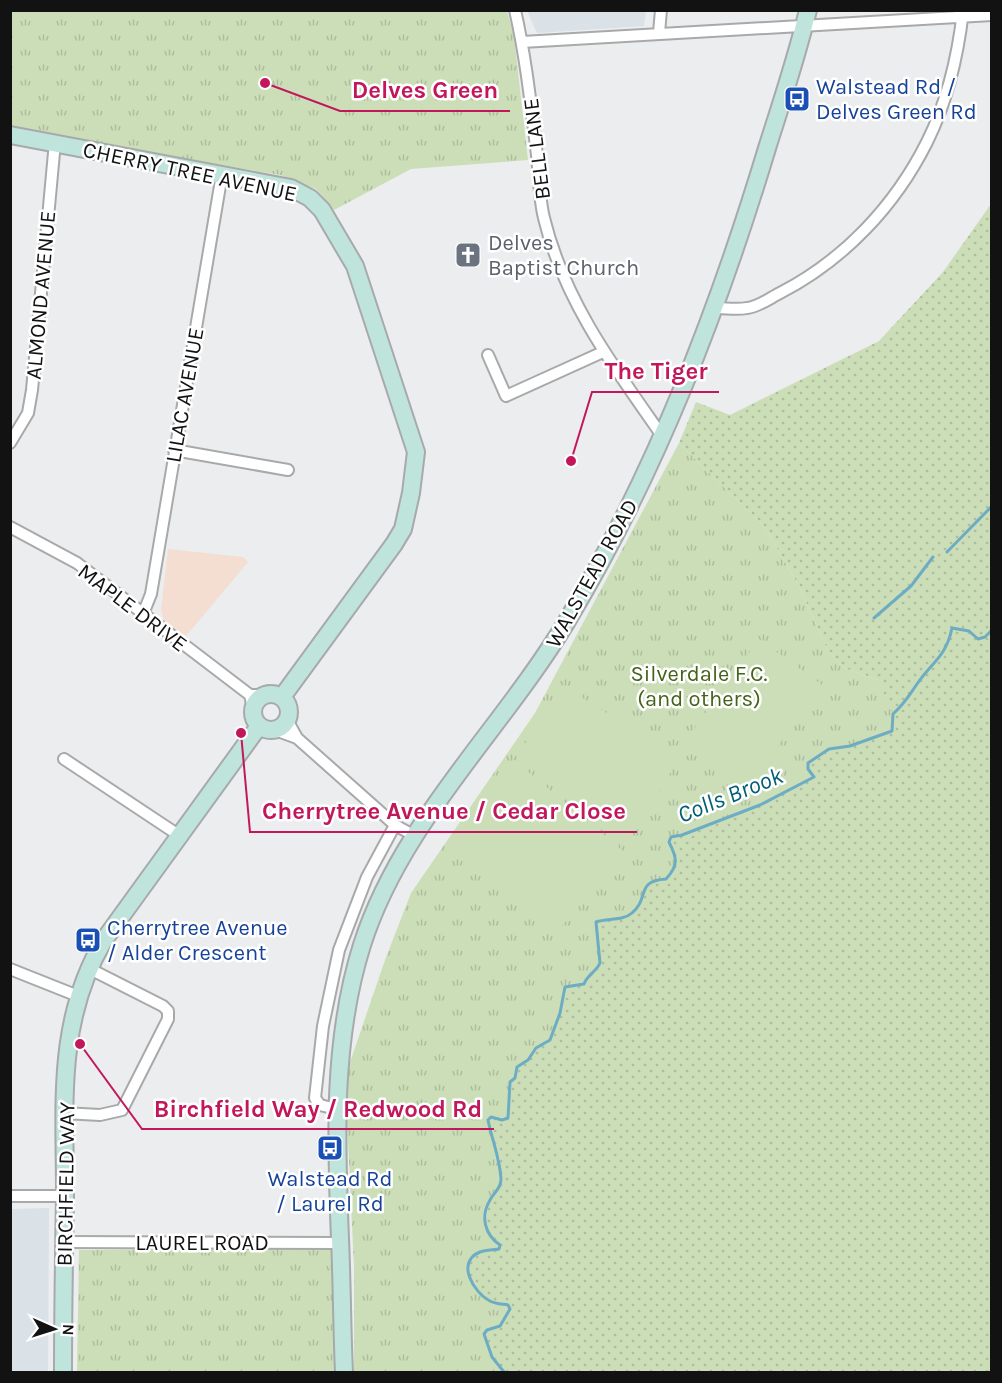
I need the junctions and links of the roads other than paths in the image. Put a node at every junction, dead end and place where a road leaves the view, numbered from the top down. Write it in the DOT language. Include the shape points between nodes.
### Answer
graph roads {
  1 [pos="515,10"];
  2 [pos="661,10"];
  3 [pos="963,14"];
  4 [pos="992,15"];
  5 [pos="806,18"];
  6 [pos="659,33"];
  7 [pos="522,42"];
  8 [pos="10,135"];
  9 [pos="55,142"];
  10 [pos="222,174"];
  11 [pos="715,308"];
  12 [pos="603,352"];
  13 [pos="488,355"];
  14 [pos="663,437"];
  15 [pos="10,443"];
  16 [pos="174,450"];
  17 [pos="288,470"];
  18 [pos="10,527"];
  19 [pos="143,614"];
  20 [pos="262,699"];
  21 [pos="274,725"];
  22 [pos="64,759"];
  23 [pos="395,825"];
  24 [pos="413,835"];
  25 [pos="180,836"];
  26 [pos="88,968"];
  27 [pos="10,969"];
  28 [pos="78,996"];
  29 [pos="336,1109"];
  30 [pos="64,1113"];
  31 [pos="10,1196"];
  32 [pos="65,1196"];
  33 [pos="64,1242"];
  34 [pos="340,1243"];
  35 [pos="63,1372"];
  36 [pos="344,1372"];
  1 -- 7 [label="street, BELL LANE"];
  2 -- 6 [label="street"];
  3 -- 4 [label="street"];
  3 -- 5 [label="street"];
  3 -- 11 [label="street" via="941,110 896,194 839,254 805,280 749,308"];
  5 -- 6 [label="street"];
  5 -- 11 [label="street, WALSTEAD ROAD"];
  6 -- 7 [label="street"];
  7 -- 12 [label="street, BELL LANE" via="544,217 571,294"];
  8 -- 9 [label="street, CHERRY TREE AVENUE"];
  9 -- 10 [label="street, CHERRY TREE AVENUE"];
  9 -- 15 [label="street, ALMOND AVENUE" via="32,390 28,413"];
  10 -- 16 [label="street, LILAC AVENUE"];
  10 -- 20 [label="street, CHERRY TREE AVENUE" via="291,188 322,210 355,266 416,452 403,529 394,544"];
  11 -- 14 [label="street, WALSTEAD ROAD"];
  12 -- 13 [label="street" via="506,396"];
  12 -- 14 [label="street, BELL LANE"];
  14 -- 24 [label="street, WALSTEAD ROAD" via="613,543 564,626 515,701"];
  16 -- 17 [label="street"];
  16 -- 19 [label="street, LILAC AVENUE" via="151,594"];
  18 -- 19 [label="street, MAPLE DRIVE" via="77,563"];
  19 -- 20 [label="street, MAPLE DRIVE"];
  20 -- 21 [label="street" via="253,717"];
  20 -- 21 [label="street" via="286,704"];
  21 -- 23 [label="street" via="297,738"];
  21 -- 25 [label="street"];
  22 -- 25 [label="street"];
  23 -- 24 [label="street"];
  23 -- 29 [label="street" via="352,913 330,984 315,1098 320,1105"];
  24 -- 29 [label="street, WALSTEAD ROAD" via="361,948 344,1034"];
  25 -- 26 [label="street"];
  26 -- 28 [label="street"];
  26 -- 30 [label="street" via="163,1006 168,1019 122,1110 100,1115"];
  27 -- 28 [label="street"];
  28 -- 30 [label="street, BIRCHFIELD WAY" via="68,1034"];
  29 -- 34 [label="street, WALSTEAD ROAD"];
  30 -- 32 [label="street, BIRCHFIELD WAY"];
  31 -- 32 [label="street"];
  32 -- 33 [label="street, BIRCHFIELD WAY"];
  33 -- 34 [label="street, LAUREL ROAD"];
  33 -- 35 [label="street, BIRCHFIELD WAY"];
  34 -- 36 [label="street, WALSTEAD ROAD"];
}
